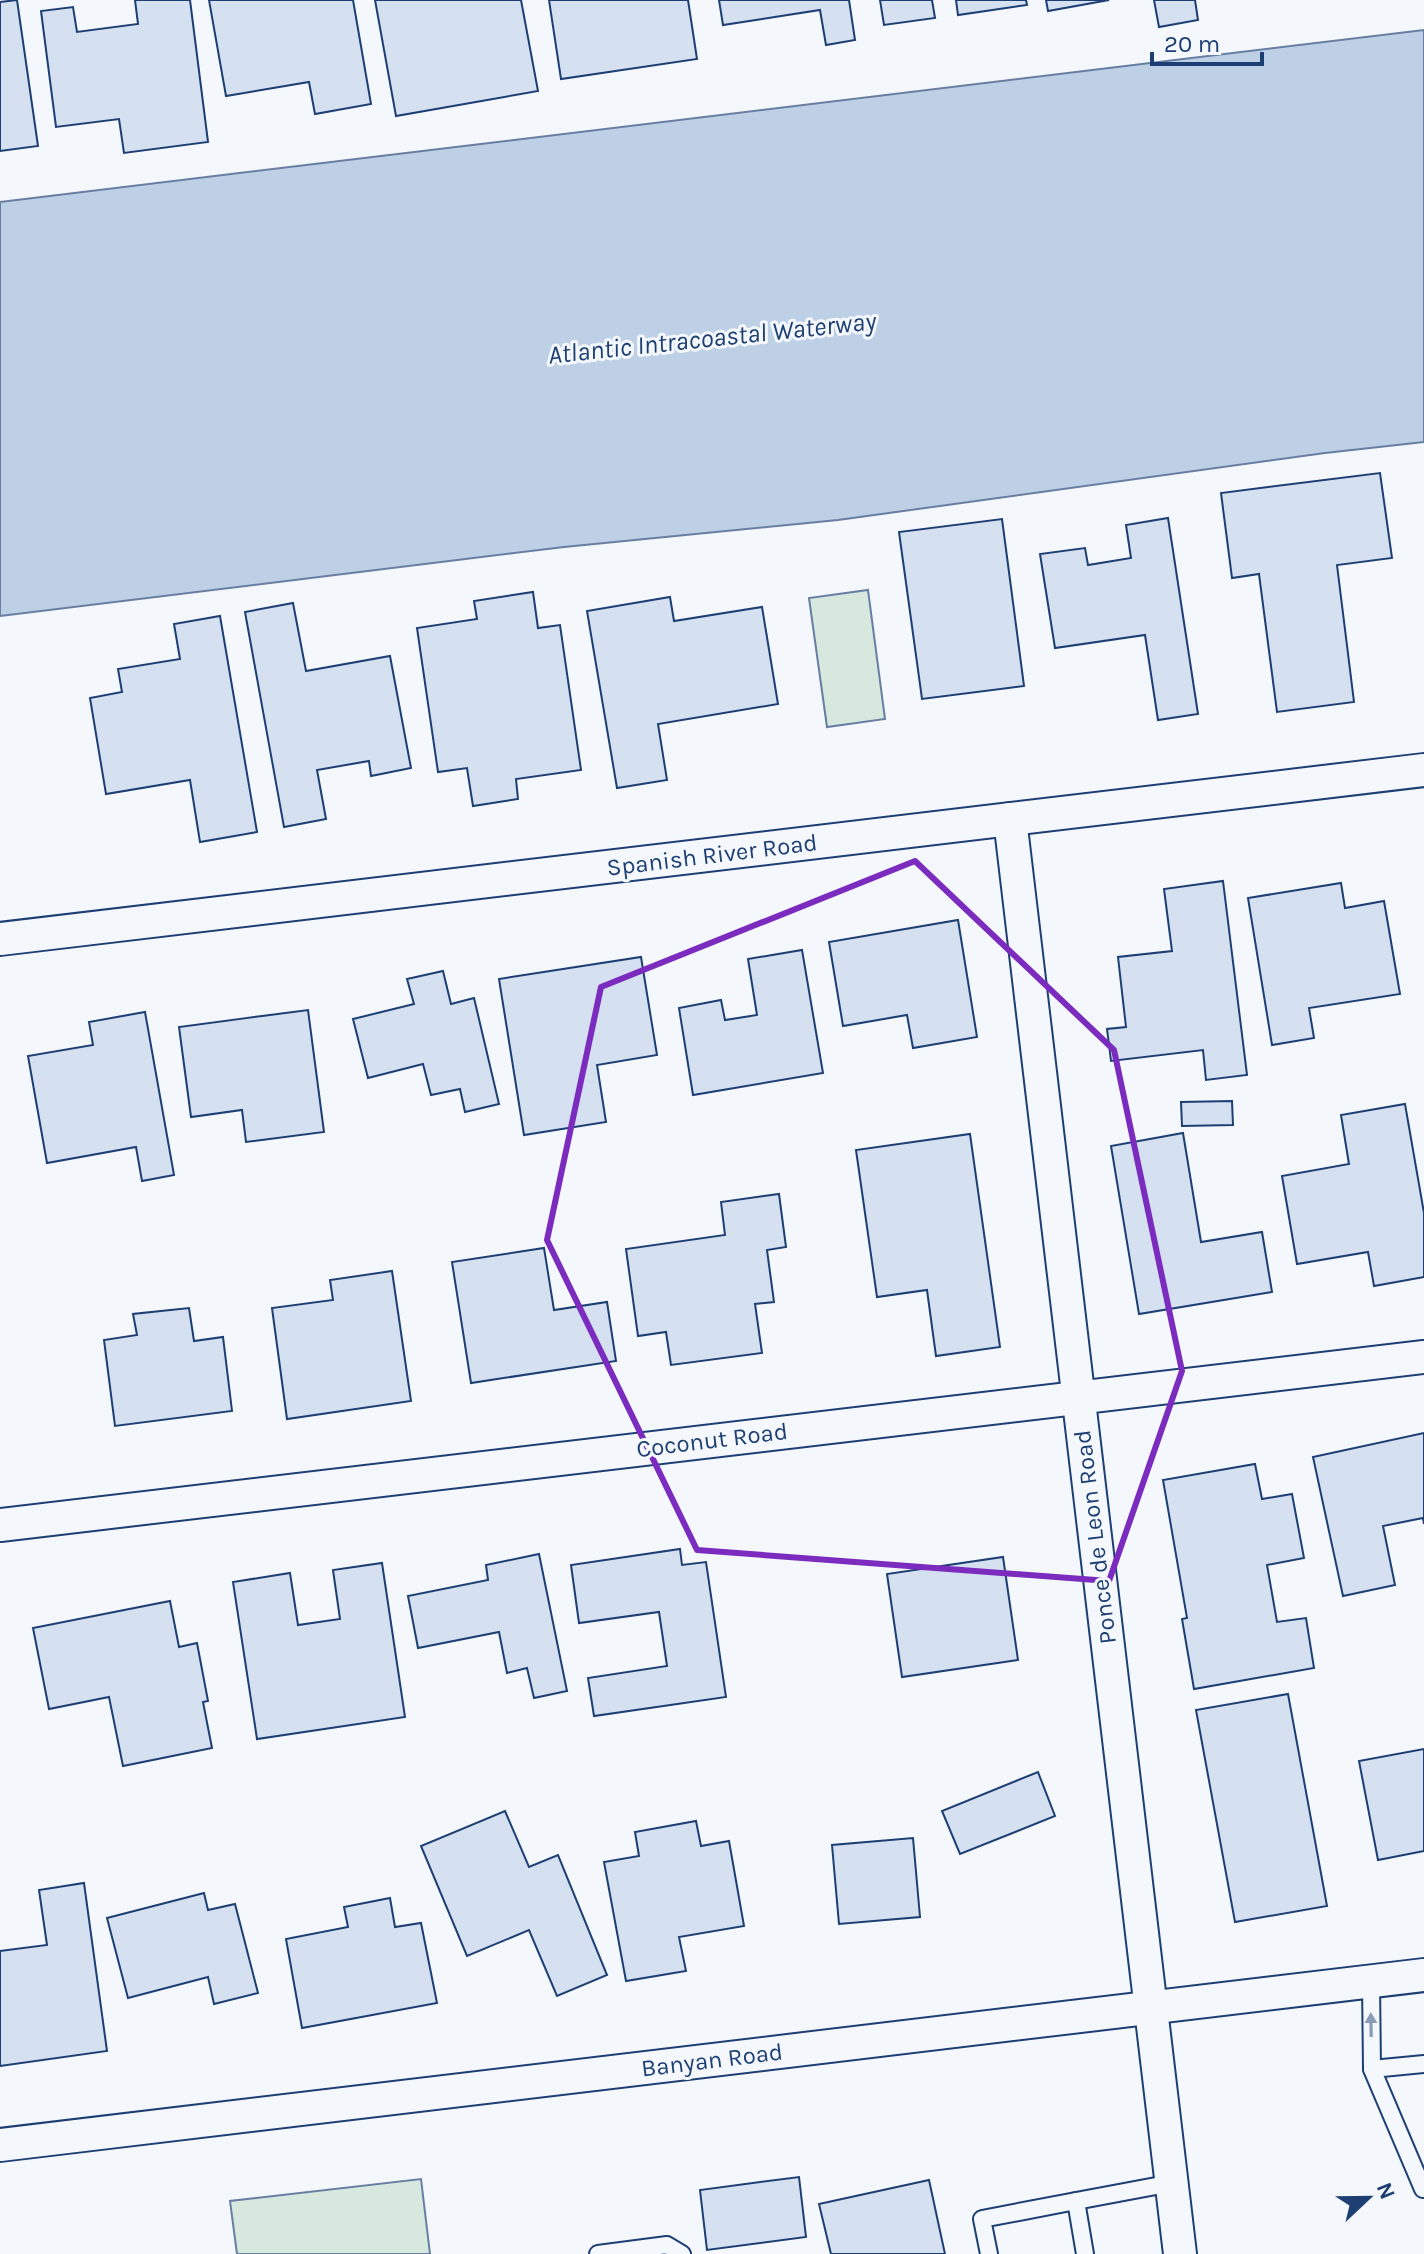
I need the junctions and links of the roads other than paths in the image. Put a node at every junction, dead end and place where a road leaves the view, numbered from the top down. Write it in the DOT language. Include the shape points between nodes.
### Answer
graph roads {
  1 [pos="1424,770"];
  2 [pos="1010,819"];
  3 [pos="0,939"];
  4 [pos="1424,1357"];
  5 [pos="1078,1397"];
  6 [pos="0,1525"];
  7 [pos="1424,1975"];
  8 [pos="1371,1982"];
  9 [pos="1151,2008"];
  10 [pos="1424,2064"];
  11 [pos="1372,2069"];
  12 [pos="0,2145"];
  13 [pos="1172,2183"];
  14 [pos="1423,2189"];
  15 [pos="1076,2201"];
  16 [pos="598,2254"];
  17 [pos="682,2254"];
  18 [pos="989,2254"];
  19 [pos="1085,2254"];
  20 [pos="1180,2254"];
  1 -- 2 [label="street, Spanish River Road"];
  2 -- 3 [label="street, Spanish River Road"];
  2 -- 5 [label="street, Ponce de Leon Road"];
  4 -- 5 [label="street, Coconut Road"];
  5 -- 6 [label="street, Coconut Road"];
  5 -- 9 [label="street, Ponce de Leon Road"];
  7 -- 8 [label="street, Banyan Road"];
  8 -- 9 [label="street, Banyan Road"];
  11 -- 8 [label="lane, one-way"];
  9 -- 12 [label="street, Banyan Road"];
  9 -- 13 [label="street, Ponce de Leon Road"];
  10 -- 11 [label="lane"];
  11 -- 14 [label="lane"];
  13 -- 15 [label="lane"];
  13 -- 20 [label="street, Ponce de Leon Road"];
  15 -- 18 [label="lane" via="982,2219"];
  15 -- 19 [label="lane"];
  16 -- 17 [label="lane" via="667,2245"];
}
